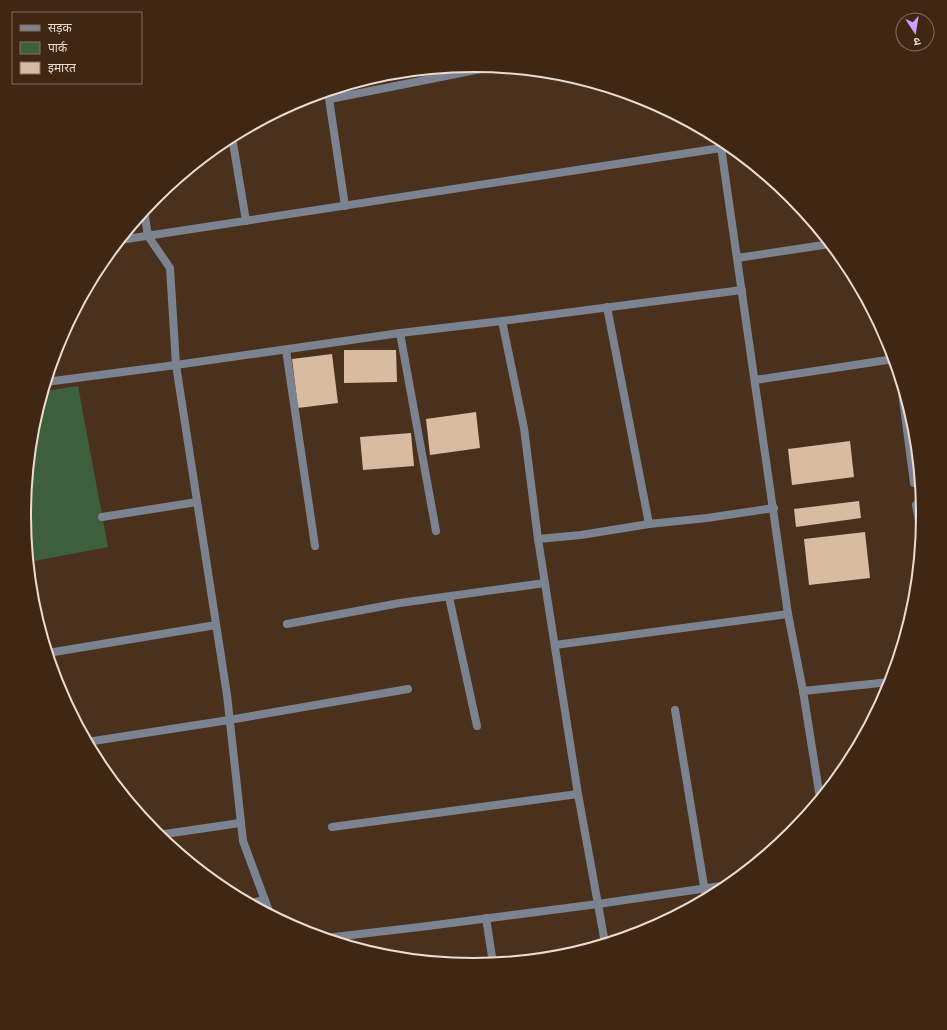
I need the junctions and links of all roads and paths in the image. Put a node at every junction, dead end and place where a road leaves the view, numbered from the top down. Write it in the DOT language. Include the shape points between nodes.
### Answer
graph roads {
  1 [pos="459,73"];
  2 [pos="343,93"];
  3 [pos="329,97"];
  4 [pos="233,144"];
  5 [pos="721,148"];
  6 [pos="345,206"];
  7 [pos="145,219"];
  8 [pos="246,221"];
  9 [pos="148,236"];
  10 [pos="128,239"];
  11 [pos="824,245"];
  12 [pos="737,258"];
  13 [pos="742,290"];
  14 [pos="607,307"];
  15 [pos="502,321"];
  16 [pos="400,333"];
  17 [pos="286,350"];
  18 [pos="888,361"];
  19 [pos="176,365"];
  20 [pos="755,380"];
  21 [pos="52,381"];
  22 [pos="907,428"];
  23 [pos="914,483"];
  24 [pos="197,502"];
  25 [pos="774,508"];
  26 [pos="102,517"];
  27 [pos="650,524"];
  28 [pos="436,531"];
  29 [pos="538,539"];
  30 [pos="315,546"];
  31 [pos="545,583"];
  32 [pos="449,597"];
  33 [pos="788,614"];
  34 [pos="287,624"];
  35 [pos="216,625"];
  36 [pos="555,645"];
  37 [pos="53,652"];
  38 [pos="882,683"];
  39 [pos="408,689"];
  40 [pos="803,691"];
  41 [pos="675,710"];
  42 [pos="229,720"];
  43 [pos="477,726"];
  44 [pos="93,741"];
  45 [pos="819,791"];
  46 [pos="578,794"];
  47 [pos="240,824"];
  48 [pos="332,827"];
  49 [pos="167,834"];
  50 [pos="714,886"];
  51 [pos="704,888"];
  52 [pos="705,892"];
  53 [pos="265,900"];
  54 [pos="258,901"];
  55 [pos="598,904"];
  56 [pos="267,906"];
  57 [pos="486,918"];
  58 [pos="339,936"];
  59 [pos="604,937"];
  60 [pos="492,957"];
  1 -- 2 [label="street"];
  3 -- 6 [label="street"];
  4 -- 8 [label="street"];
  5 -- 6 [label="street"];
  5 -- 12 [label="street"];
  6 -- 8 [label="street"];
  7 -- 9 [label="street"];
  8 -- 9 [label="street"];
  9 -- 10 [label="street"];
  9 -- 19 [label="street" via="170,268"];
  11 -- 12 [label="street"];
  12 -- 13 [label="street"];
  13 -- 14 [label="street"];
  13 -- 20 [label="street"];
  14 -- 15 [label="street"];
  14 -- 27 [label="street"];
  15 -- 16 [label="street"];
  15 -- 29 [label="street" via="524,428"];
  16 -- 17 [label="street"];
  16 -- 28 [label="street"];
  17 -- 19 [label="street"];
  17 -- 30 [label="street"];
  18 -- 20 [label="street"];
  19 -- 21 [label="street"];
  19 -- 24 [label="street"];
  20 -- 25 [label="street"];
  22 -- 23 [label="street"];
  24 -- 26 [label="street"];
  24 -- 35 [label="street"];
  25 -- 27 [label="street"];
  25 -- 33 [label="street"];
  27 -- 29 [label="street"];
  29 -- 31 [label="street"];
  31 -- 32 [label="street"];
  31 -- 36 [label="street"];
  32 -- 34 [label="street" via="400,603"];
  32 -- 43 [label="street"];
  33 -- 36 [label="street"];
  33 -- 40 [label="street"];
  35 -- 37 [label="street"];
  35 -- 42 [label="street"];
  36 -- 46 [label="street"];
  38 -- 40 [label="street"];
  39 -- 42 [label="street"];
  40 -- 45 [label="street"];
  41 -- 51 [label="street"];
  42 -- 44 [label="street"];
  42 -- 47 [label="street"];
  46 -- 48 [label="street"];
  46 -- 55 [label="street"];
  47 -- 49 [label="street"];
  47 -- 53 [label="street" via="243,841"];
  50 -- 51 [label="street"];
  51 -- 52 [label="street"];
  51 -- 55 [label="street"];
  53 -- 54 [label="street"];
  53 -- 56 [label="street"];
  55 -- 57 [label="street"];
  55 -- 59 [label="street"];
  57 -- 58 [label="street"];
  57 -- 60 [label="street"];
}
